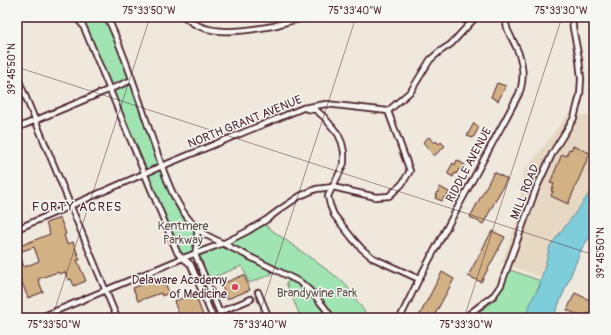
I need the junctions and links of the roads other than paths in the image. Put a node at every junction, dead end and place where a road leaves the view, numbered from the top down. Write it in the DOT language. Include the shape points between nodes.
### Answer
graph roads {
  1 [pos="75,17"];
  2 [pos="107,17"];
  3 [pos="185,17"];
  4 [pos="324,17"];
  5 [pos="476,17"];
  6 [pos="506,17"];
  7 [pos="572,17"];
  8 [pos="17,76"];
  9 [pos="132,80"];
  10 [pos="110,90"];
  11 [pos="303,108"];
  12 [pos="388,111"];
  13 [pos="35,120"];
  14 [pos="17,128"];
  15 [pos="162,166"];
  16 [pos="145,174"];
  17 [pos="333,187"];
  18 [pos="71,205"];
  19 [pos="17,229"];
  20 [pos="197,229"];
  21 [pos="224,243"];
  22 [pos="196,254"];
  23 [pos="183,258"];
  24 [pos="419,279"];
  25 [pos="106,290"];
  26 [pos="258,292"];
  27 [pos="251,298"];
  28 [pos="220,312"];
  29 [pos="39,318"];
  30 [pos="117,318"];
  31 [pos="213,318"];
  32 [pos="222,318"];
  33 [pos="269,318"];
  34 [pos="332,318"];
  35 [pos="400,318"];
  36 [pos="462,318"];
  1 -- 10 [label="street" via="85,30"];
  2 -- 9 [label="street"];
  3 -- 4 [label="street" via="201,28 222,32"];
  5 -- 12 [label="street" via="452,44 430,60 412,91"];
  6 -- 24 [label="street, RIDDLE AVENUE" via="506,28 520,54 521,88"];
  7 -- 36 [label="street, MILL ROAD" via="581,79 574,118 553,152 536,189 501,285 494,295"];
  8 -- 13 [label="street"];
  9 -- 10 [label="street"];
  9 -- 15 [label="street"];
  10 -- 13 [label="street"];
  10 -- 16 [label="street"];
  11 -- 12 [label="street, NORTH GRANT AVENUE" via="326,104"];
  11 -- 15 [label="street, NORTH GRANT AVENUE"];
  11 -- 17 [label="street" via="316,110 324,117 342,143 344,163"];
  12 -- 17 [label="street" via="410,171 402,184 389,196 376,197"];
  13 -- 14 [label="street"];
  13 -- 18 [label="street"];
  15 -- 16 [label="street, NORTH GRANT AVENUE"];
  15 -- 20 [label="street" via="170,188"];
  16 -- 18 [label="street, NORTH GRANT AVENUE"];
  16 -- 23 [label="street" via="177,252"];
  17 -- 21 [label="street" via="316,189 300,196 266,220"];
  17 -- 24 [label="street" via="328,196 334,215 362,249 373,258"];
  18 -- 19 [label="street, NORTH GRANT AVENUE"];
  18 -- 25 [label="street"];
  20 -- 21 [label="street"];
  20 -- 22 [label="street"];
  21 -- 22 [label="street"];
  21 -- 34 [label="street" via="300,282 313,293"];
  22 -- 23 [label="street"];
  22 -- 28 [label="street"];
  23 -- 25 [label="street"];
  23 -- 31 [label="street" via="190,265"];
  24 -- 35 [label="street, RIDDLE AVENUE"];
  25 -- 29 [label="street"];
  25 -- 30 [label="street"];
  26 -- 33 [label="street"];
  27 -- 28 [label="street"];
  28 -- 32 [label="street"];
}
